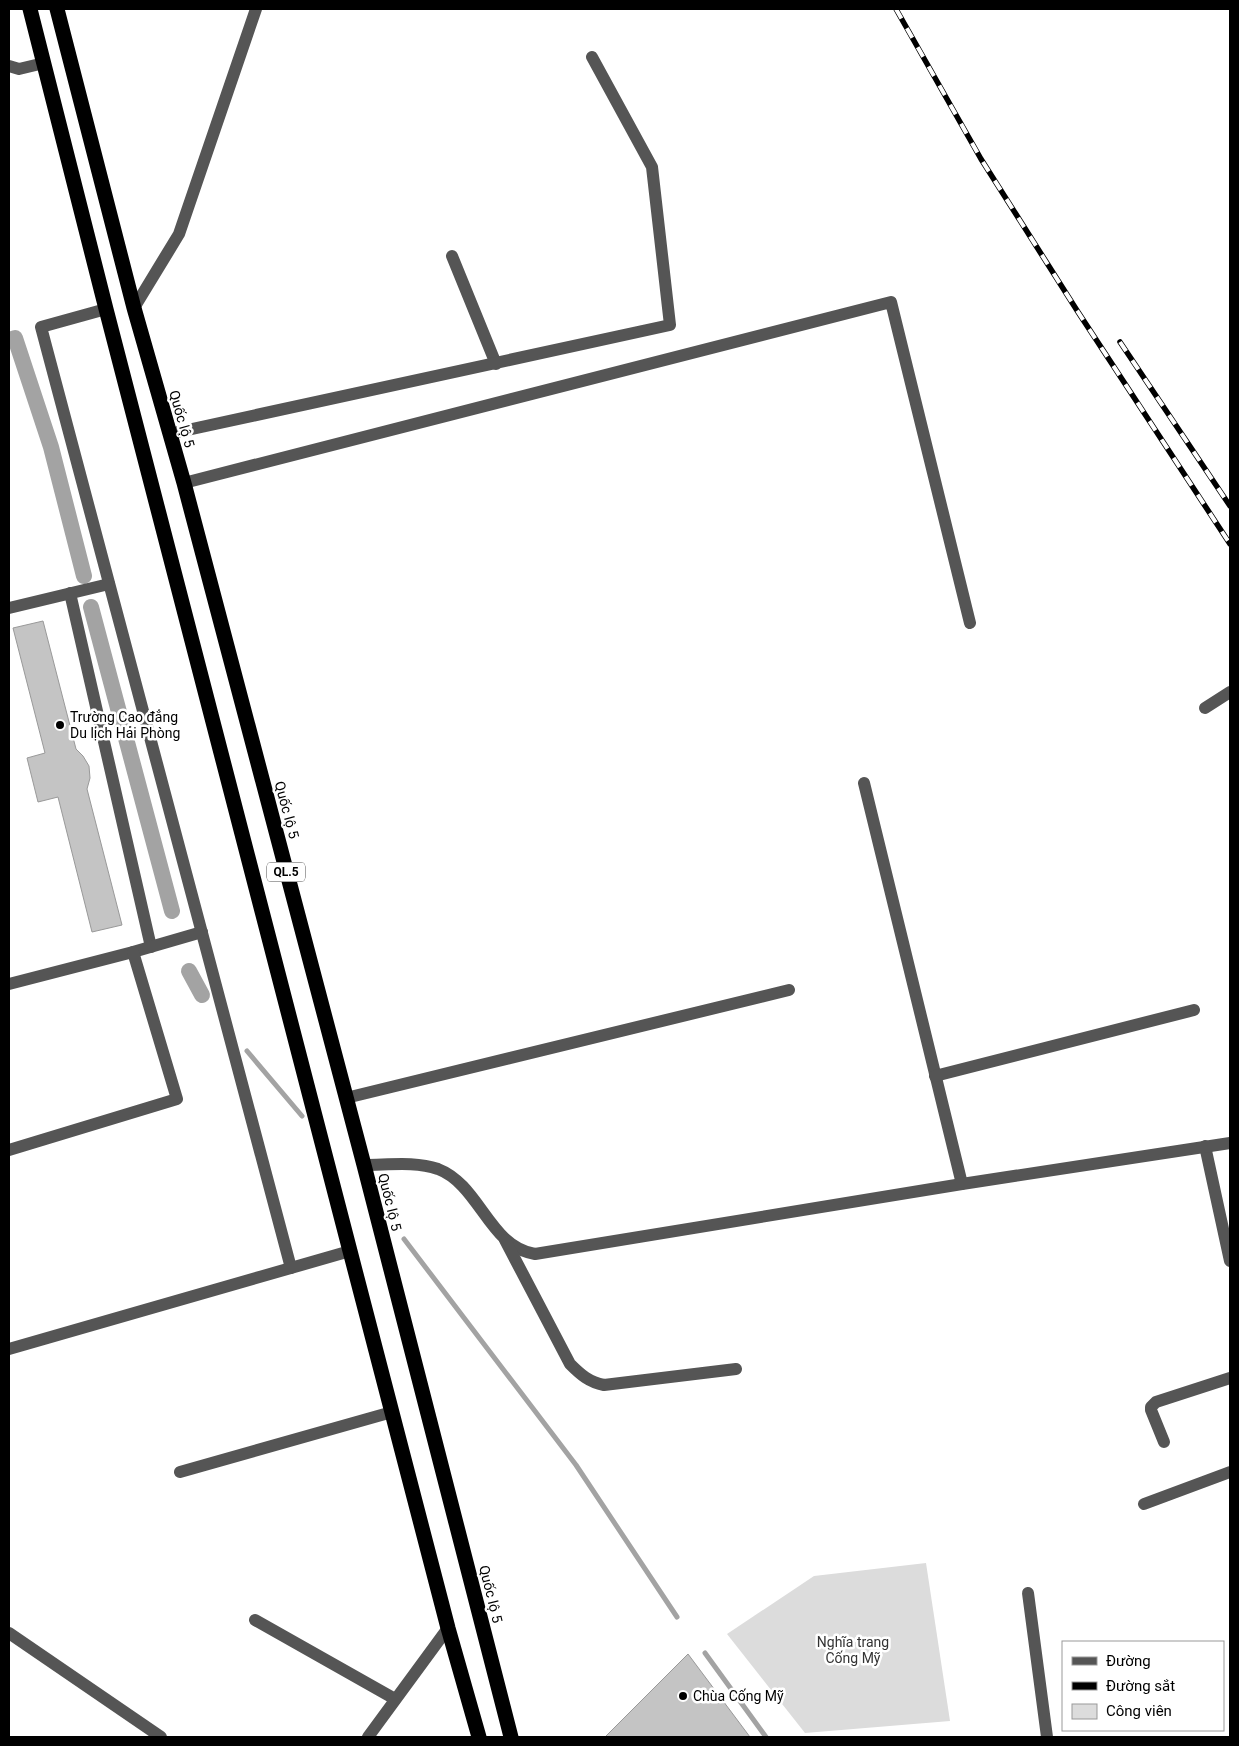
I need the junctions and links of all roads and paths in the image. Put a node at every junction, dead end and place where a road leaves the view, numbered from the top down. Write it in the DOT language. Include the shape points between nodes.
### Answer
graph roads {
  1 [pos="30,9"];
  2 [pos="57,9"];
  3 [pos="256,9"];
  4 [pos="592,57"];
  5 [pos="44,63"];
  6 [pos="9,66"];
  7 [pos="452,256"];
  8 [pos="134,308"];
  9 [pos="106,309"];
  10 [pos="496,364"];
  11 [pos="170,434"];
  12 [pos="184,483"];
  13 [pos="109,584"];
  14 [pos="70,593"];
  15 [pos="9,608"];
  16 [pos="970,623"];
  17 [pos="1230,692"];
  18 [pos="1205,708"];
  19 [pos="864,782"];
  20 [pos="202,932"];
  21 [pos="151,947"];
  22 [pos="133,952"];
  23 [pos="9,984"];
  24 [pos="790,990"];
  25 [pos="1194,1010"];
  26 [pos="935,1076"];
  27 [pos="346,1098"];
  28 [pos="1230,1143"];
  29 [pos="1205,1146"];
  30 [pos="9,1150"];
  31 [pos="364,1165"];
  32 [pos="962,1184"];
  33 [pos="503,1236"];
  34 [pos="350,1251"];
  35 [pos="1230,1261"];
  36 [pos="291,1268"];
  37 [pos="9,1349"];
  38 [pos="736,1369"];
  39 [pos="1230,1378"];
  40 [pos="392,1412"];
  41 [pos="1164,1442"];
  42 [pos="180,1472"];
  43 [pos="1230,1472"];
  44 [pos="1144,1504"];
  45 [pos="1028,1593"];
  46 [pos="255,1620"];
  47 [pos="448,1628"];
  48 [pos="9,1633"];
  49 [pos="395,1700"];
  50 [pos="161,1737"];
  51 [pos="368,1737"];
  52 [pos="479,1737"];
  53 [pos="511,1737"];
  54 [pos="1047,1737"];
  1 -- 5 [label="highway, QL.5"];
  2 -- 8 [label="highway, Quốc lộ 5 / QL.5"];
  3 -- 8 [label="street" via="179,234"];
  4 -- 10 [label="street" via="652,167 670,325"];
  5 -- 6 [label="street" via="19,69"];
  5 -- 9 [label="highway, QL.5"];
  7 -- 10 [label="street"];
  8 -- 11 [label="highway, Quốc lộ 5 / QL.5"];
  9 -- 13 [label="street" via="41,327"];
  9 -- 34 [label="highway, QL.5"];
  10 -- 11 [label="street"];
  11 -- 12 [label="highway, Quốc lộ 5 / QL.5"];
  12 -- 16 [label="street" via="891,302"];
  12 -- 27 [label="highway, Quốc lộ 5 / QL.5"];
  13 -- 14 [label="street"];
  13 -- 20 [label="street"];
  14 -- 15 [label="street"];
  14 -- 21 [label="street"];
  17 -- 18 [label="street"];
  19 -- 26 [label="street"];
  20 -- 21 [label="street"];
  20 -- 36 [label="street"];
  21 -- 22 [label="street"];
  22 -- 23 [label="street"];
  22 -- 30 [label="street" via="177,1099"];
  24 -- 27 [label="street"];
  25 -- 26 [label="street"];
  26 -- 32 [label="street"];
  27 -- 31 [label="highway, Quốc lộ 5 / QL.5"];
  28 -- 29 [label="street"];
  29 -- 32 [label="street"];
  29 -- 35 [label="street"];
  31 -- 33 [label="street" via="424,1166 439,1170 464,1187"];
  31 -- 53 [label="highway, Quốc lộ 5 / QL.5"];
  32 -- 33 [label="street" via="535,1254 524,1252"];
  33 -- 38 [label="street" via="570,1364 592,1382 604,1385"];
  34 -- 36 [label="street"];
  34 -- 40 [label="highway, QL.5"];
  36 -- 37 [label="street"];
  39 -- 41 [label="street" via="1156,1402 1151,1410"];
  40 -- 42 [label="street"];
  40 -- 47 [label="highway, QL.5"];
  43 -- 44 [label="street"];
  45 -- 54 [label="street"];
  46 -- 49 [label="street"];
  47 -- 49 [label="street"];
  47 -- 52 [label="highway, QL.5"];
  48 -- 50 [label="street"];
  49 -- 51 [label="street"];
}
